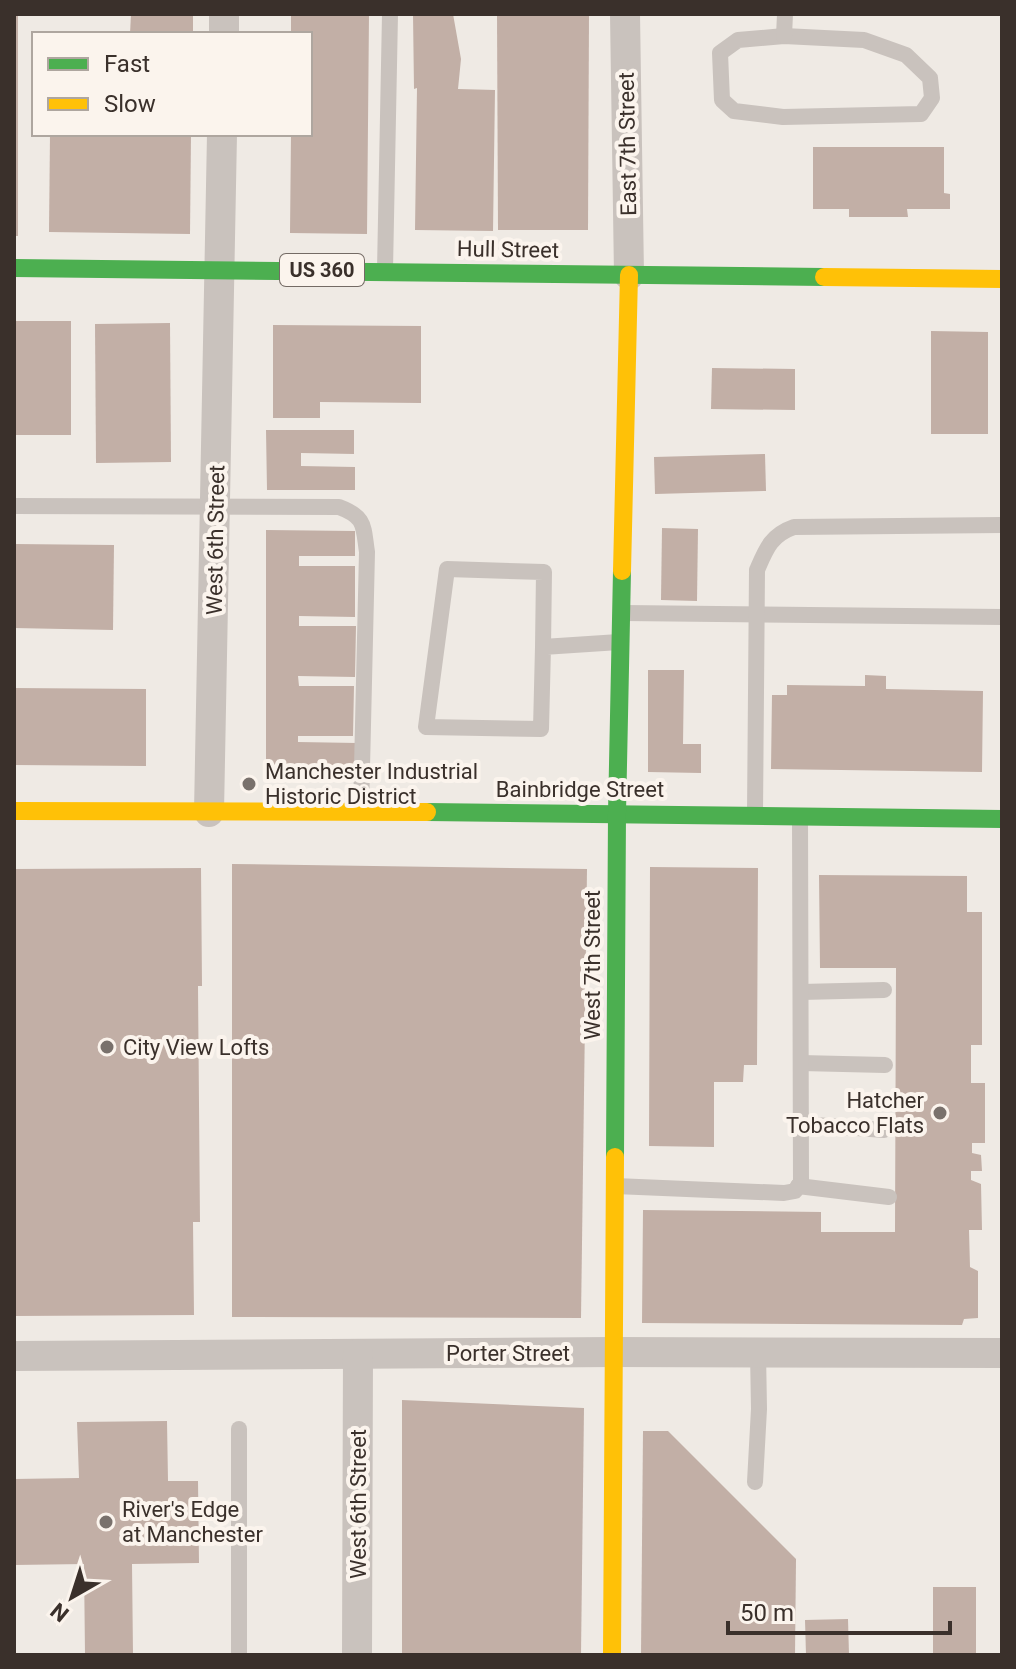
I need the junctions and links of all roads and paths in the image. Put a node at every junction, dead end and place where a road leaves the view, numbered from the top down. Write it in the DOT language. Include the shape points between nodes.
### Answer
graph roads {
  1 [pos="390,14"];
  2 [pos="625,14"];
  3 [pos="785,14"];
  4 [pos="784,36"];
  5 [pos="222,136"];
  6 [pos="14,268"];
  7 [pos="221,269"];
  8 [pos="385,271"];
  9 [pos="629,275"];
  10 [pos="1002,279"];
  11 [pos="14,506"];
  12 [pos="216,506"];
  13 [pos="1002,525"];
  14 [pos="621,613"];
  15 [pos="758,614"];
  16 [pos="1002,617"];
  17 [pos="621,642"];
  18 [pos="543,647"];
  19 [pos="14,811"];
  20 [pos="209,812"];
  21 [pos="361,812"];
  22 [pos="617,813"];
  23 [pos="755,815"];
  24 [pos="800,816"];
  25 [pos="1002,819"];
  26 [pos="884,990"];
  27 [pos="801,992"];
  28 [pos="801,1063"];
  29 [pos="885,1065"];
  30 [pos="801,1124"];
  31 [pos="884,1130"];
  32 [pos="615,1186"];
  33 [pos="798,1186"];
  34 [pos="889,1197"];
  35 [pos="614,1352"];
  36 [pos="758,1352"];
  37 [pos="1002,1353"];
  38 [pos="358,1354"];
  39 [pos="14,1356"];
  40 [pos="239,1429"];
  41 [pos="755,1482"];
  42 [pos="239,1655"];
  43 [pos="357,1655"];
  44 [pos="612,1655"];
  1 -- 8 [label="lane"];
  2 -- 9 [label="street, East 7th Street"];
  3 -- 4 [label="lane"];
  4 -- 4 [label="lane" via="864,40 906,55 930,78 932,98 921,114 783,117 734,111 722,100 720,53 738,40"];
  5 -- 7 [label="street, West 6th Street"];
  6 -- 7 [label="street, Hull Street / US 360"];
  7 -- 8 [label="street, Hull Street / US 360"];
  7 -- 12 [label="street, West 6th Street"];
  8 -- 9 [label="street, Hull Street / US 360"];
  9 -- 10 [label="street, Hull Street / US 360"];
  9 -- 14 [label="street, West 7th Street"];
  11 -- 12 [label="lane"];
  12 -- 20 [label="street, West 6th Street"];
  12 -- 21 [label="lane" via="339,507 362,521 367,552"];
  13 -- 15 [label="lane" via="794,527 779,532 757,570"];
  14 -- 15 [label="lane"];
  14 -- 17 [label="street, West 7th Street"];
  15 -- 16 [label="lane"];
  15 -- 23 [label="lane"];
  17 -- 18 [label="lane"];
  17 -- 22 [label="street, West 7th Street"];
  18 -- 18 [label="lane" via="541,729 426,727 447,569 544,572"];
  19 -- 20 [label="street, Bainbridge Street"];
  20 -- 21 [label="street, Bainbridge Street"];
  21 -- 22 [label="street, Bainbridge Street"];
  22 -- 23 [label="street, Bainbridge Street"];
  22 -- 32 [label="street, West 7th Street"];
  23 -- 24 [label="street, Bainbridge Street"];
  24 -- 25 [label="street, Bainbridge Street"];
  24 -- 27 [label="lane"];
  26 -- 27 [label="lane"];
  27 -- 28 [label="lane"];
  28 -- 29 [label="lane"];
  28 -- 30 [label="lane"];
  30 -- 31 [label="lane"];
  30 -- 33 [label="lane"];
  32 -- 33 [label="lane" via="784,1193"];
  32 -- 35 [label="street, West 7th Street"];
  33 -- 34 [label="lane"];
  35 -- 36 [label="street, Porter Street"];
  35 -- 38 [label="street, Porter Street"];
  35 -- 44 [label="street, West 7th Street"];
  36 -- 37 [label="street, Porter Street"];
  36 -- 41 [label="lane"];
  38 -- 39 [label="street, Porter Street"];
  38 -- 43 [label="street, West 6th Street"];
  40 -- 42 [label="lane"];
}
